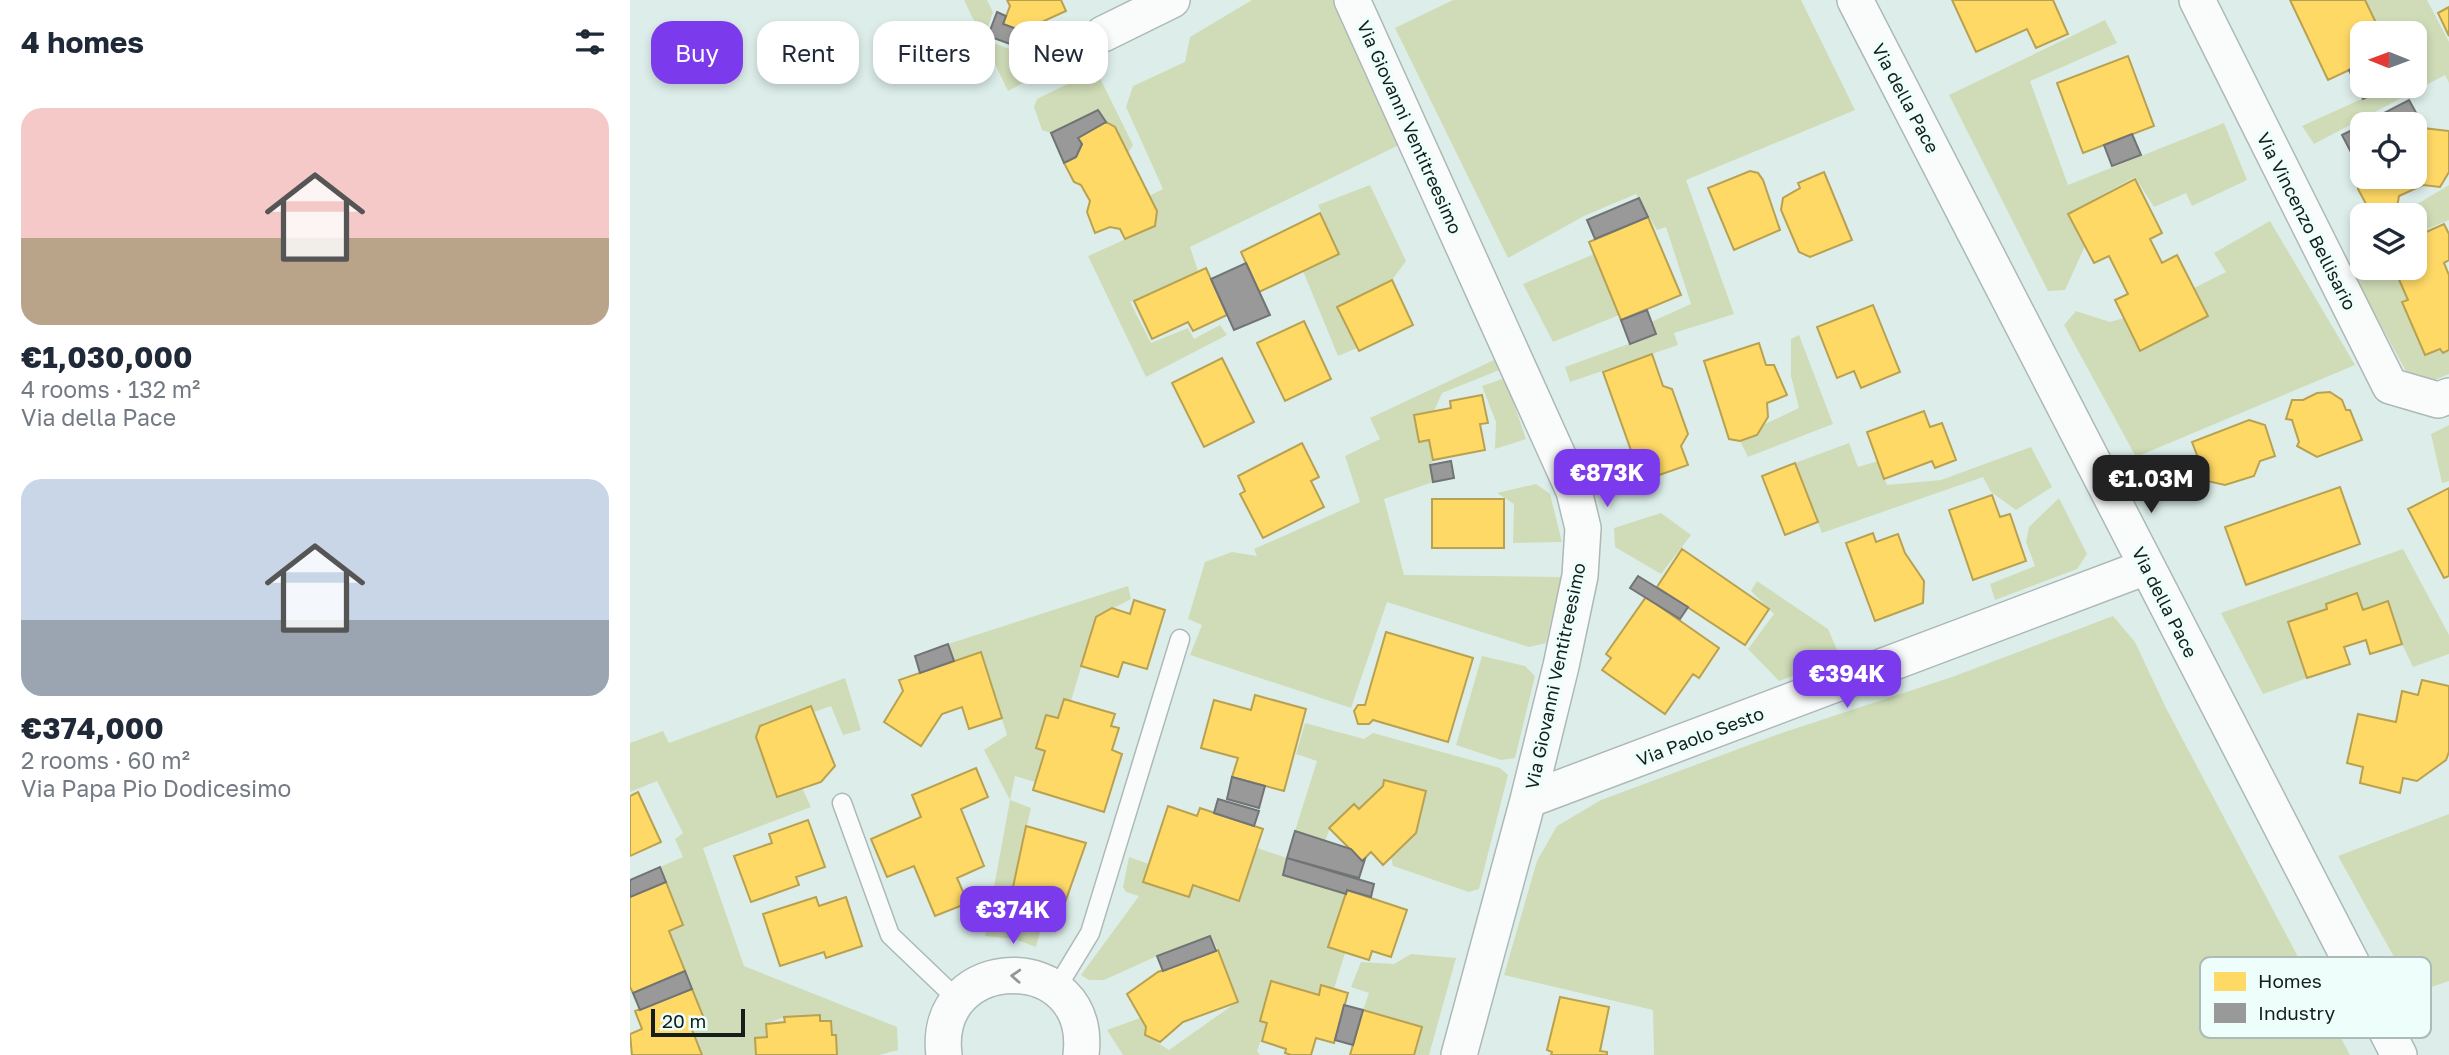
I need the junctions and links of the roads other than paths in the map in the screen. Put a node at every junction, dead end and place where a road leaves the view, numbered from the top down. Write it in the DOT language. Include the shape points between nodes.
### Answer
graph roads {
  1 [pos="1172,0"];
  2 [pos="1352,0"];
  3 [pos="1855,0"];
  4 [pos="2197,0"];
  5 [pos="1108,32"];
  6 [pos="2449,396"];
  7 [pos="2147,567"];
  8 [pos="1180,639"];
  9 [pos="1528,800"];
  10 [pos="842,803"];
  11 [pos="2348,957"];
  12 [pos="1056,989"];
  13 [pos="958,1000"];
  14 [pos="2390,1038"];
  15 [pos="944,1055"];
  16 [pos="1082,1055"];
  17 [pos="1459,1055"];
  18 [pos="2399,1055"];
  1 -- 5 [label="street"];
  2 -- 9 [label="street, Via Giovanni Ventitreesimo" via="1574,491 1583,528 1580,576"];
  3 -- 7 [label="street, Via della Pace"];
  4 -- 6 [label="street, Via Vincenzo Bellisario" via="2390,387 2438,400"];
  7 -- 9 [label="street, Via Paolo Sesto"];
  7 -- 11 [label="street, Via della Pace"];
  8 -- 12 [label="lane" via="1090,933"];
  9 -- 17 [label="street, Via Giovanni Ventitreesimo"];
  10 -- 13 [label="lane" via="890,935"];
  12 -- 13 [label="street, one-way" via="1037,978 994,976"];
  12 -- 16 [label="street" via="1080,1023"];
  13 -- 15 [label="street" via="947,1020"];
  14 -- 18 [label="street, Via della Pace"];
}
